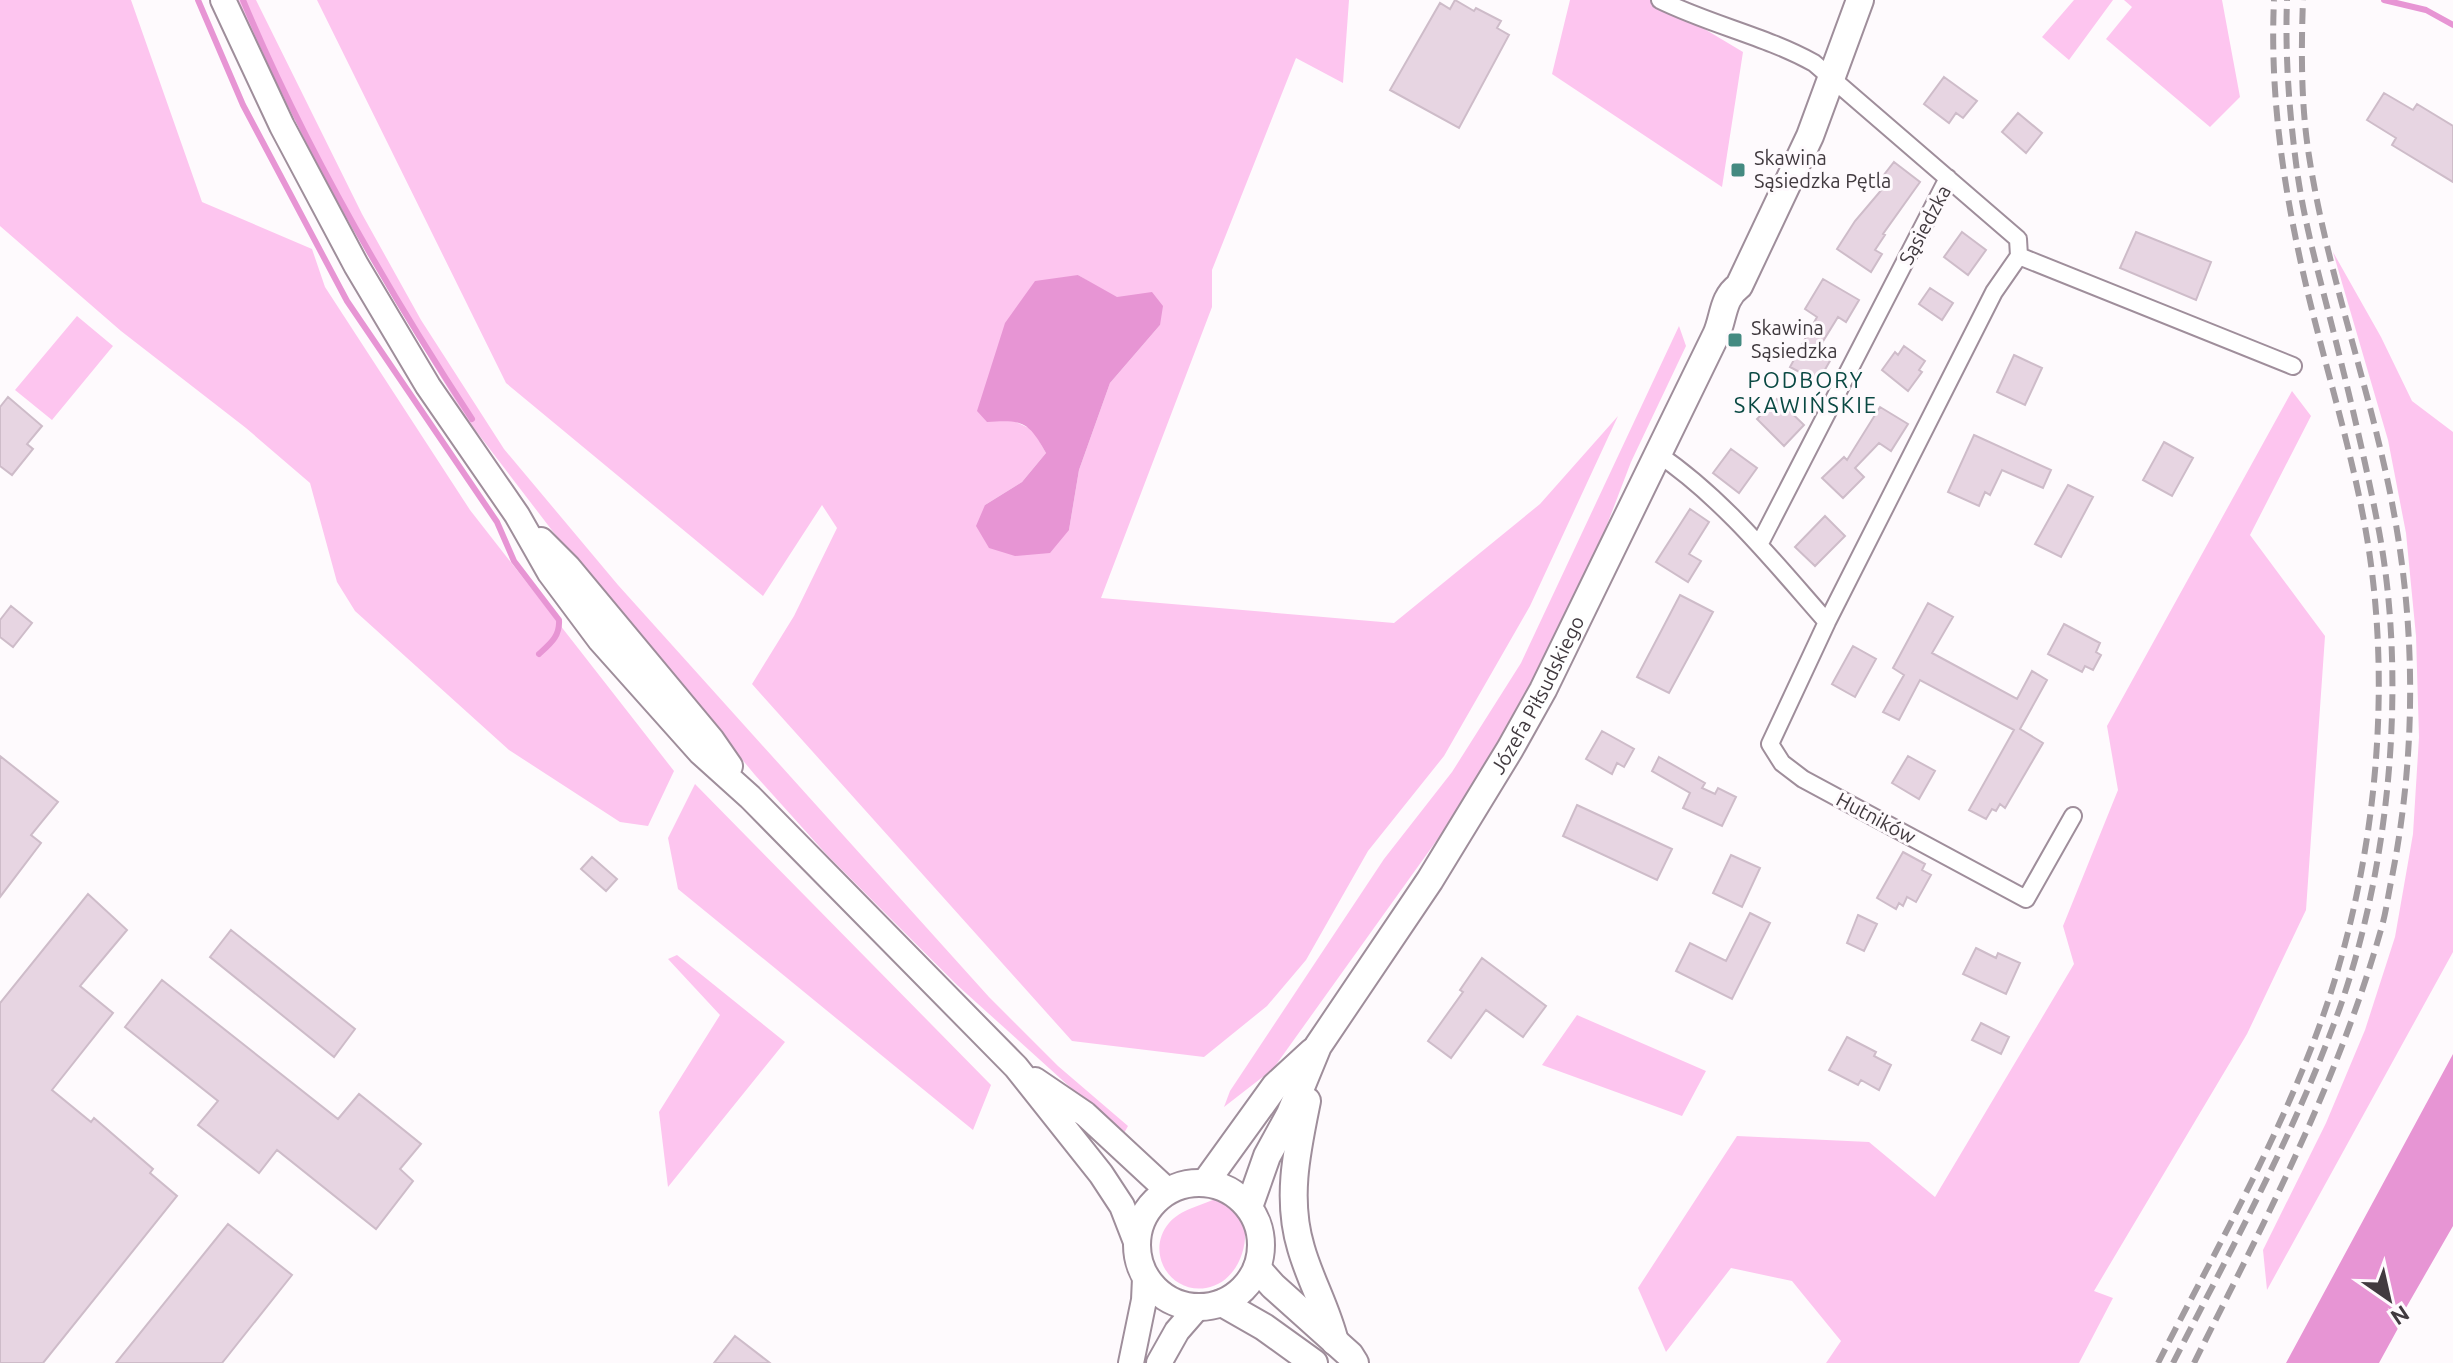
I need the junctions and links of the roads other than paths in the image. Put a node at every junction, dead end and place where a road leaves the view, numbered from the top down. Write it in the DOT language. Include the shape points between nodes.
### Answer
graph roads {
  1 [pos="223,0"];
  2 [pos="1660,0"];
  3 [pos="1860,0"];
  4 [pos="1832,77"];
  5 [pos="1948,178"];
  6 [pos="2019,256"];
  7 [pos="2293,366"];
  8 [pos="1658,454"];
  9 [pos="1759,545"];
  10 [pos="1827,622"];
  11 [pos="2073,816"];
  12 [pos="1318,1046"];
  13 [pos="1016,1067"];
  14 [pos="1205,1183"];
  15 [pos="1168,1191"];
  16 [pos="1249,1207"];
  17 [pos="1136,1242"];
  18 [pos="1257,1268"];
  19 [pos="1145,1278"];
  20 [pos="1210,1306"];
  21 [pos="1335,1342"];
  22 [pos="1131,1363"];
  23 [pos="1159,1363"];
  24 [pos="1314,1363"];
  25 [pos="1355,1363"];
  1 -- 13 [label="main road" via="356,265 550,573 600,640 700,752"];
  2 -- 4 [label="street" via="1779,44"];
  3 -- 4 [label="main road, Józefa Piłsudskiego"];
  4 -- 5 [label="street"];
  4 -- 8 [label="main road, Józefa Piłsudskiego" via="1729,319 1721,324"];
  5 -- 6 [label="street, Sąsiedzka" via="2018,239"];
  5 -- 9 [label="street, Sąsiedzka"];
  6 -- 7 [label="street"];
  6 -- 10 [label="street, Hutników" via="1994,292"];
  8 -- 9 [label="street" via="1683,471"];
  8 -- 12 [label="main road, Józefa Piłsudskiego" via="1510,749"];
  9 -- 10 [label="street"];
  10 -- 11 [label="street, Hutników" via="1770,744 1782,763 2026,899"];
  12 -- 14 [label="main road, Józefa Piłsudskiego" via="1275,1086"];
  12 -- 16 [label="main road, Józefa Piłsudskiego"];
  12 -- 21 [label="main road" via="1293,1199 1300,1247"];
  13 -- 15 [label="main road" via="1085,1114"];
  13 -- 17 [label="main road" via="1101,1174 1122,1206"];
  14 -- 15 [label="main road"];
  14 -- 16 [label="main road" via="1229,1191"];
  15 -- 17 [label="main road" via="1142,1218"];
  16 -- 18 [label="main road" via="1261,1243"];
  17 -- 19 [label="main road"];
  18 -- 20 [label="main road" via="1243,1289"];
  18 -- 21 [label="main road"];
  19 -- 20 [label="main road" via="1173,1303"];
  19 -- 22 [label="main road"];
  20 -- 23 [label="main road" via="1177,1331"];
  20 -- 24 [label="main road" via="1264,1327"];
  21 -- 25 [label="main road"];
}
